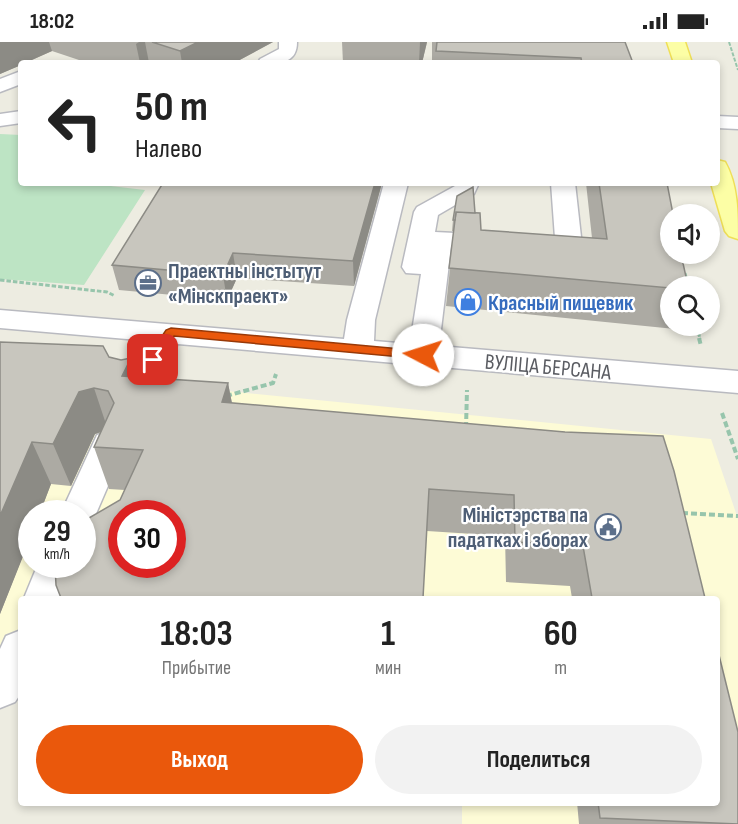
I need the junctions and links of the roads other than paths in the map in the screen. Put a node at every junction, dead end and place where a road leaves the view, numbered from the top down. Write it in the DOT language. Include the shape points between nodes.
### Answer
graph roads {
  1 [pos="288,42"];
  2 [pos="676,42"];
  3 [pos="273,60"];
  4 [pos="682,60"];
  5 [pos="18,78"];
  6 [pos="0,87"];
  7 [pos="18,117"];
  8 [pos="0,120"];
  9 [pos="720,122"];
  10 [pos="738,123"];
  11 [pos="720,176"];
  12 [pos="395,186"];
  13 [pos="416,186"];
  14 [pos="466,186"];
  15 [pos="563,186"];
  16 [pos="388,212"];
  17 [pos="738,231"];
  18 [pos="0,319"];
  19 [pos="171,332"];
  20 [pos="358,350"];
  21 [pos="415,354"];
  22 [pos="738,382"];
  23 [pos="134,389"];
  24 [pos="109,444"];
  25 [pos="85,500"];
  26 [pos="51,578"];
  27 [pos="44,596"];
  28 [pos="18,656"];
  29 [pos="0,688"];
  1 -- 3 [label="street" via="288,52"];
  2 -- 4 [label="main road"];
  5 -- 6 [label="street"];
  7 -- 8 [label="street"];
  9 -- 10 [label="street"];
  11 -- 17 [label="main road"];
  12 -- 16 [label="street"];
  13 -- 16 [label="street"];
  14 -- 21 [label="street" via="426,212 416,255"];
  15 -- 21 [label="street" via="568,246 439,239"];
  16 -- 20 [label="street" via="361,320"];
  18 -- 19 [label="street, ВУЛІЦА БЕРСАНА"];
  19 -- 20 [label="street, ВУЛІЦА БЕРСАНА"];
  19 -- 23 [label="street"];
  20 -- 21 [label="street, ВУЛІЦА БЕРСАНА"];
  21 -- 22 [label="street, ВУЛІЦА БЕРСАНА"];
  24 -- 25 [label="street"];
  26 -- 27 [label="street"];
  28 -- 29 [label="street"];
}
